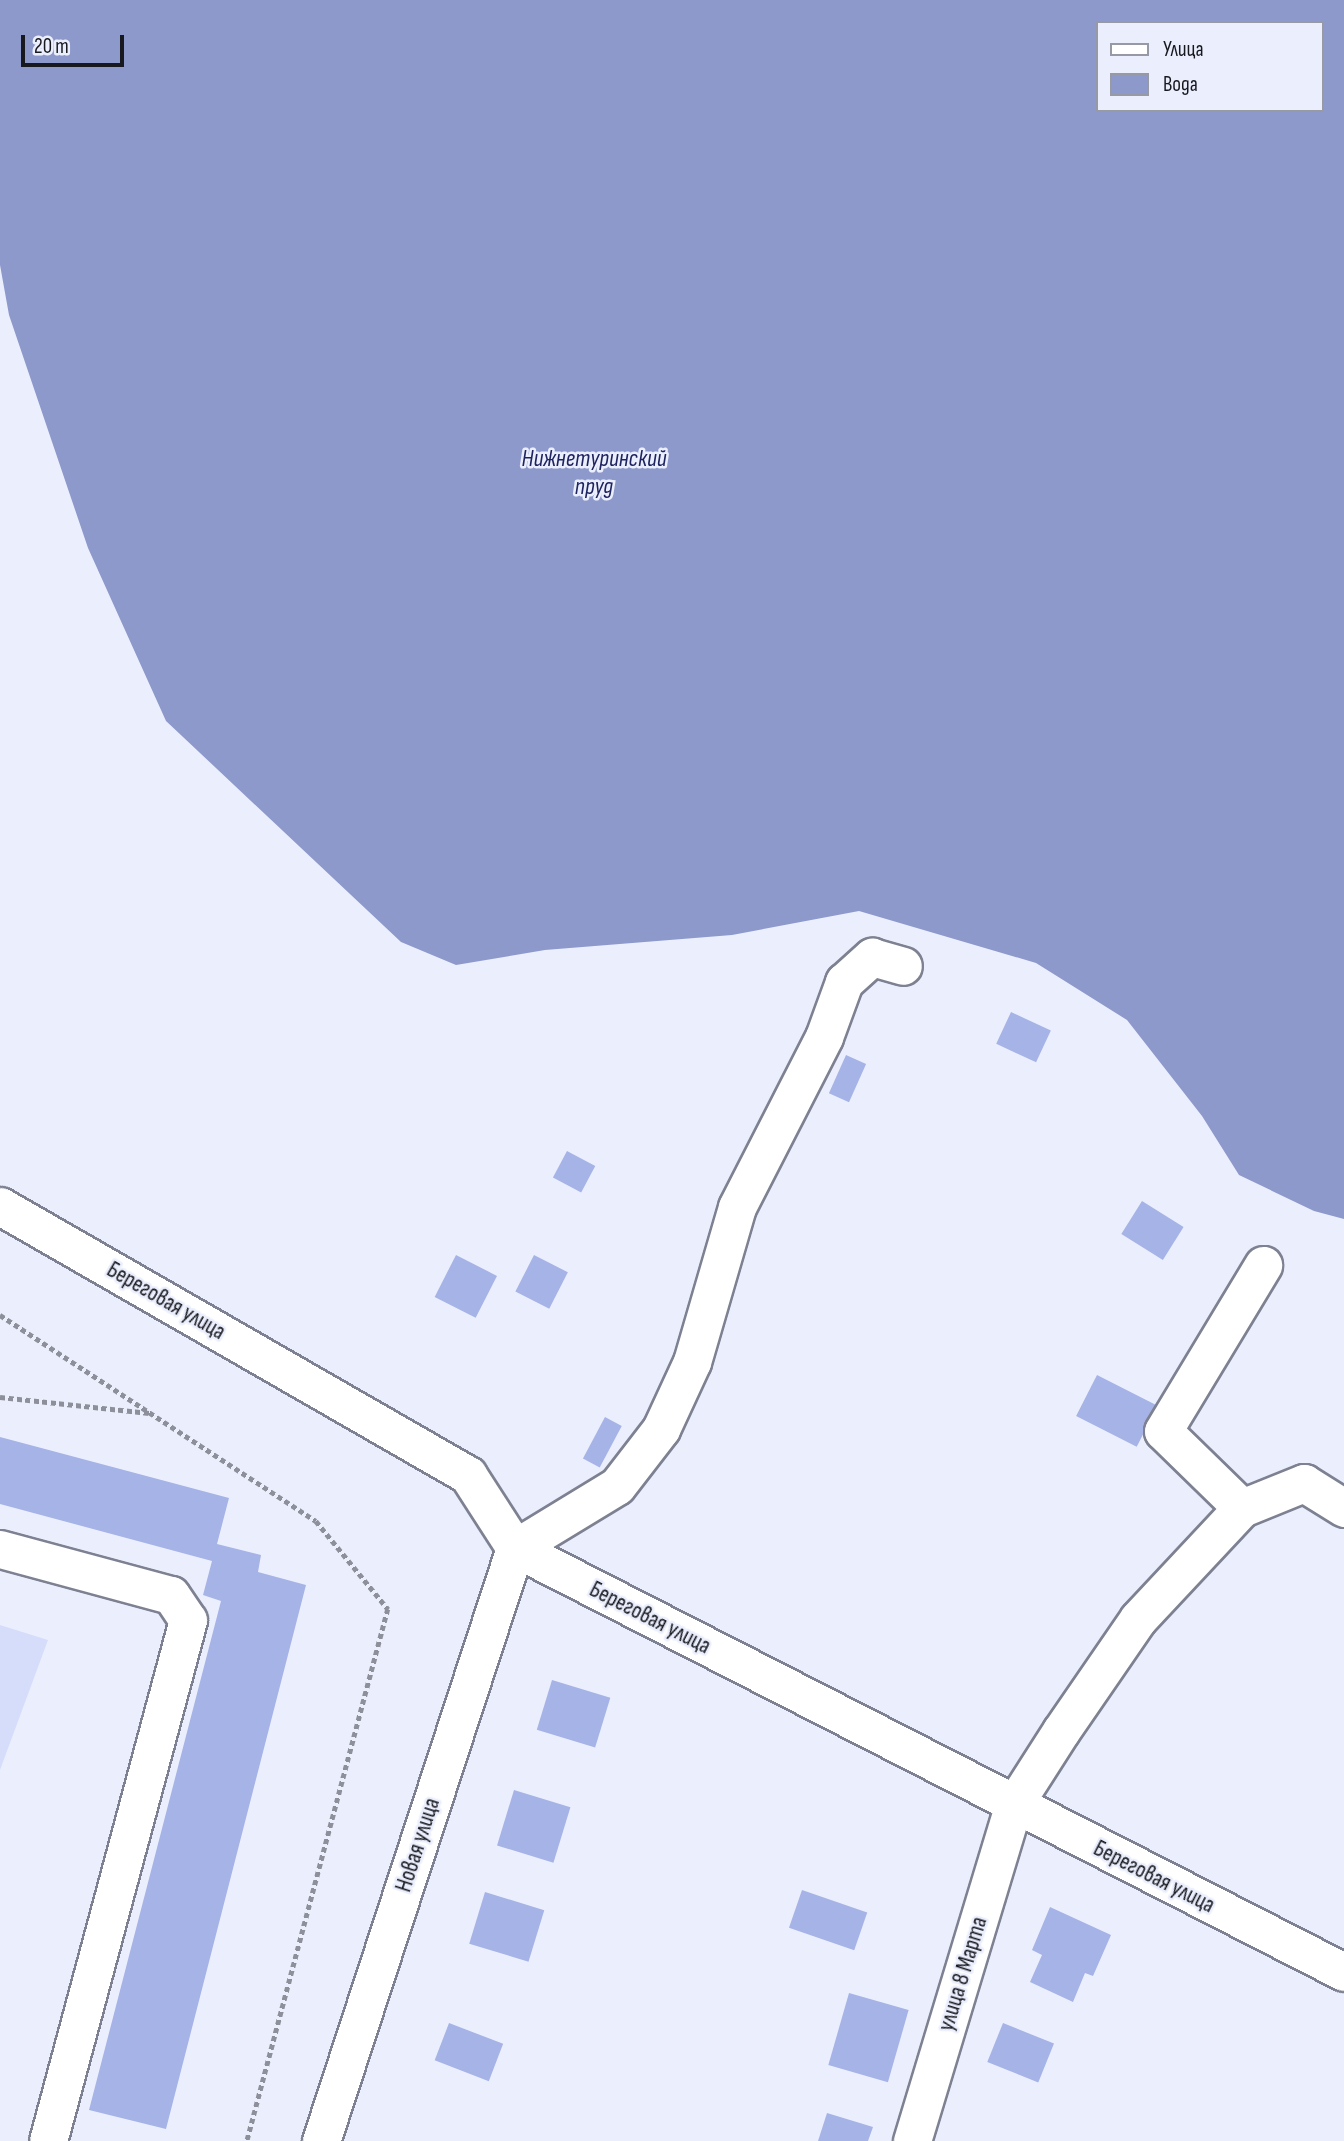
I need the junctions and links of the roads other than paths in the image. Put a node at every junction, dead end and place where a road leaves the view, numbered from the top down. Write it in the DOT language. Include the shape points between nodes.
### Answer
graph roads {
  1 [pos="903,966"];
  2 [pos="0,1206"];
  3 [pos="1263,1265"];
  4 [pos="1242,1508"];
  5 [pos="1344,1508"];
  6 [pos="515,1548"];
  7 [pos="0,1549"];
  8 [pos="1013,1806"];
  9 [pos="1344,1972"];
  10 [pos="48,2141"];
  11 [pos="321,2141"];
  12 [pos="912,2141"];
  1 -- 6 [label="street" via="872,957 844,982 824,1037 737,1208 692,1362 661,1429 617,1486"];
  2 -- 6 [label="street, Береговая улица" via="468,1475"];
  3 -- 4 [label="street" via="1163,1431"];
  4 -- 5 [label="street" via="1304,1483"];
  4 -- 8 [label="street, улица 8 Марта" via="1138,1619"];
  6 -- 8 [label="street, Береговая улица"];
  6 -- 11 [label="street, Новая улица"];
  7 -- 10 [label="street" via="171,1595 188,1620"];
  8 -- 9 [label="street, Береговая улица"];
  8 -- 12 [label="street, улица 8 Марта"];
}
